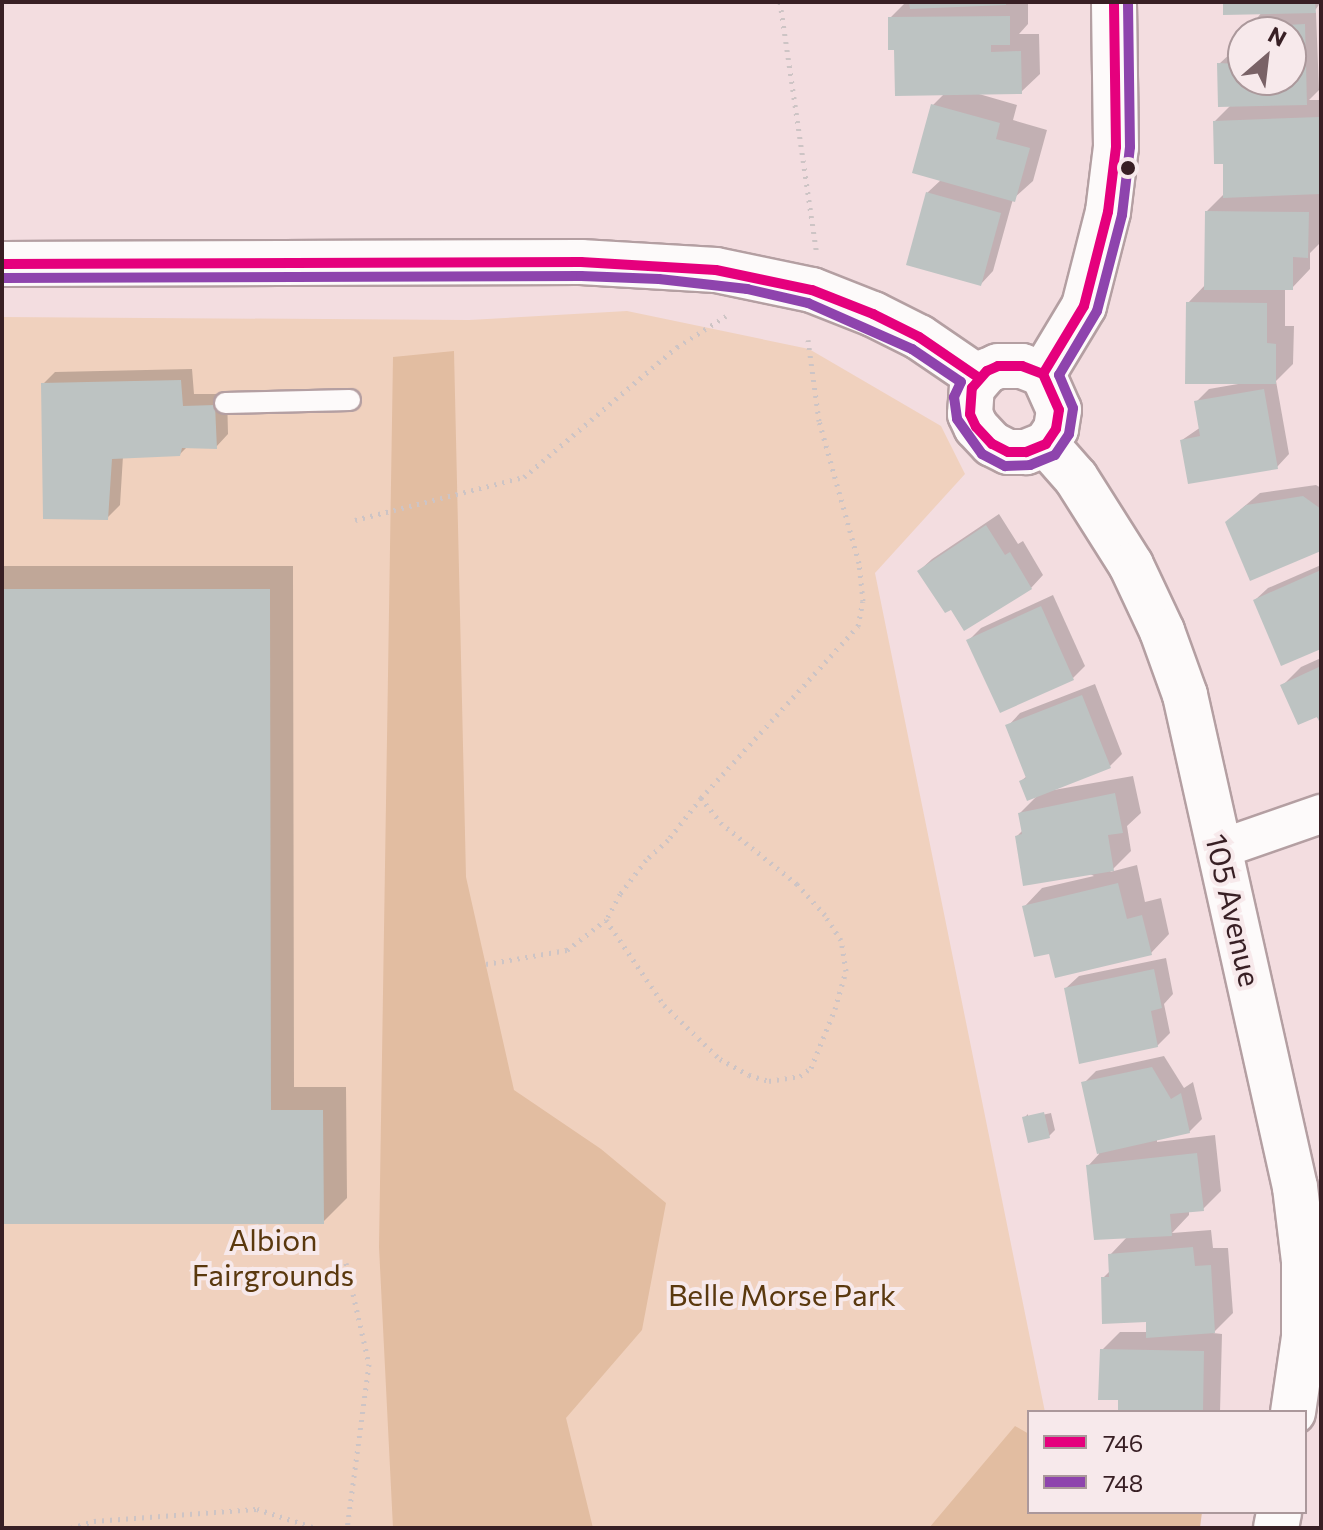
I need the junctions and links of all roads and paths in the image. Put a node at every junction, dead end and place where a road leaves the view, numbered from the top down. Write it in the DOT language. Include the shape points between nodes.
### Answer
graph roads {
  1 [pos="780,2"];
  2 [pos="1114,2"];
  3 [pos="817,259"];
  4 [pos="2,264"];
  5 [pos="733,311"];
  6 [pos="808,340"];
  7 [pos="1043,374"];
  8 [pos="979,378"];
  9 [pos="350,400"];
  10 [pos="225,403"];
  11 [pos="1046,444"];
  12 [pos="355,520"];
  13 [pos="701,798"];
  14 [pos="1321,814"];
  15 [pos="1220,849"];
  16 [pos="606,920"];
  17 [pos="486,964"];
  18 [pos="346,1263"];
  19 [pos="1312,1338"];
  20 [pos="1294,1410"];
  21 [pos="71,1528"];
  22 [pos="316,1528"];
  23 [pos="347,1528"];
  1 -- 3 [label="path"];
  2 -- 7 [label="street" via="1116,157 1108,212 1084,306"];
  4 -- 8 [label="street" via="581,262 716,270 812,290 873,314 919,337"];
  5 -- 12 [label="path" via="677,347 524,477"];
  6 -- 13 [label="path" via="819,421 859,563 863,601 858,626"];
  7 -- 8 [label="street" via="1022,366 998,366"];
  7 -- 11 [label="street" via="1059,410"];
  8 -- 11 [label="street" via="968,398 970,414 992,444 1008,452"];
  9 -- 10 [label="lane"];
  11 -- 15 [label="street, 105 Avenue" via="1106,523 1153,609 1185,695"];
  13 -- 16 [label="path" via="646,860"];
  13 -- 16 [label="path" via="722,824 797,884 841,940 846,971 811,1068 769,1081 720,1059 664,1005"];
  14 -- 15 [label="street"];
  15 -- 19 [label="street, 105 Avenue" via="1295,1187"];
  16 -- 17 [label="path" via="567,950"];
  18 -- 23 [label="path" via="369,1364"];
  19 -- 20 [label="street, 105 Avenue"];
  21 -- 22 [label="path" via="94,1521 257,1509"];
}
